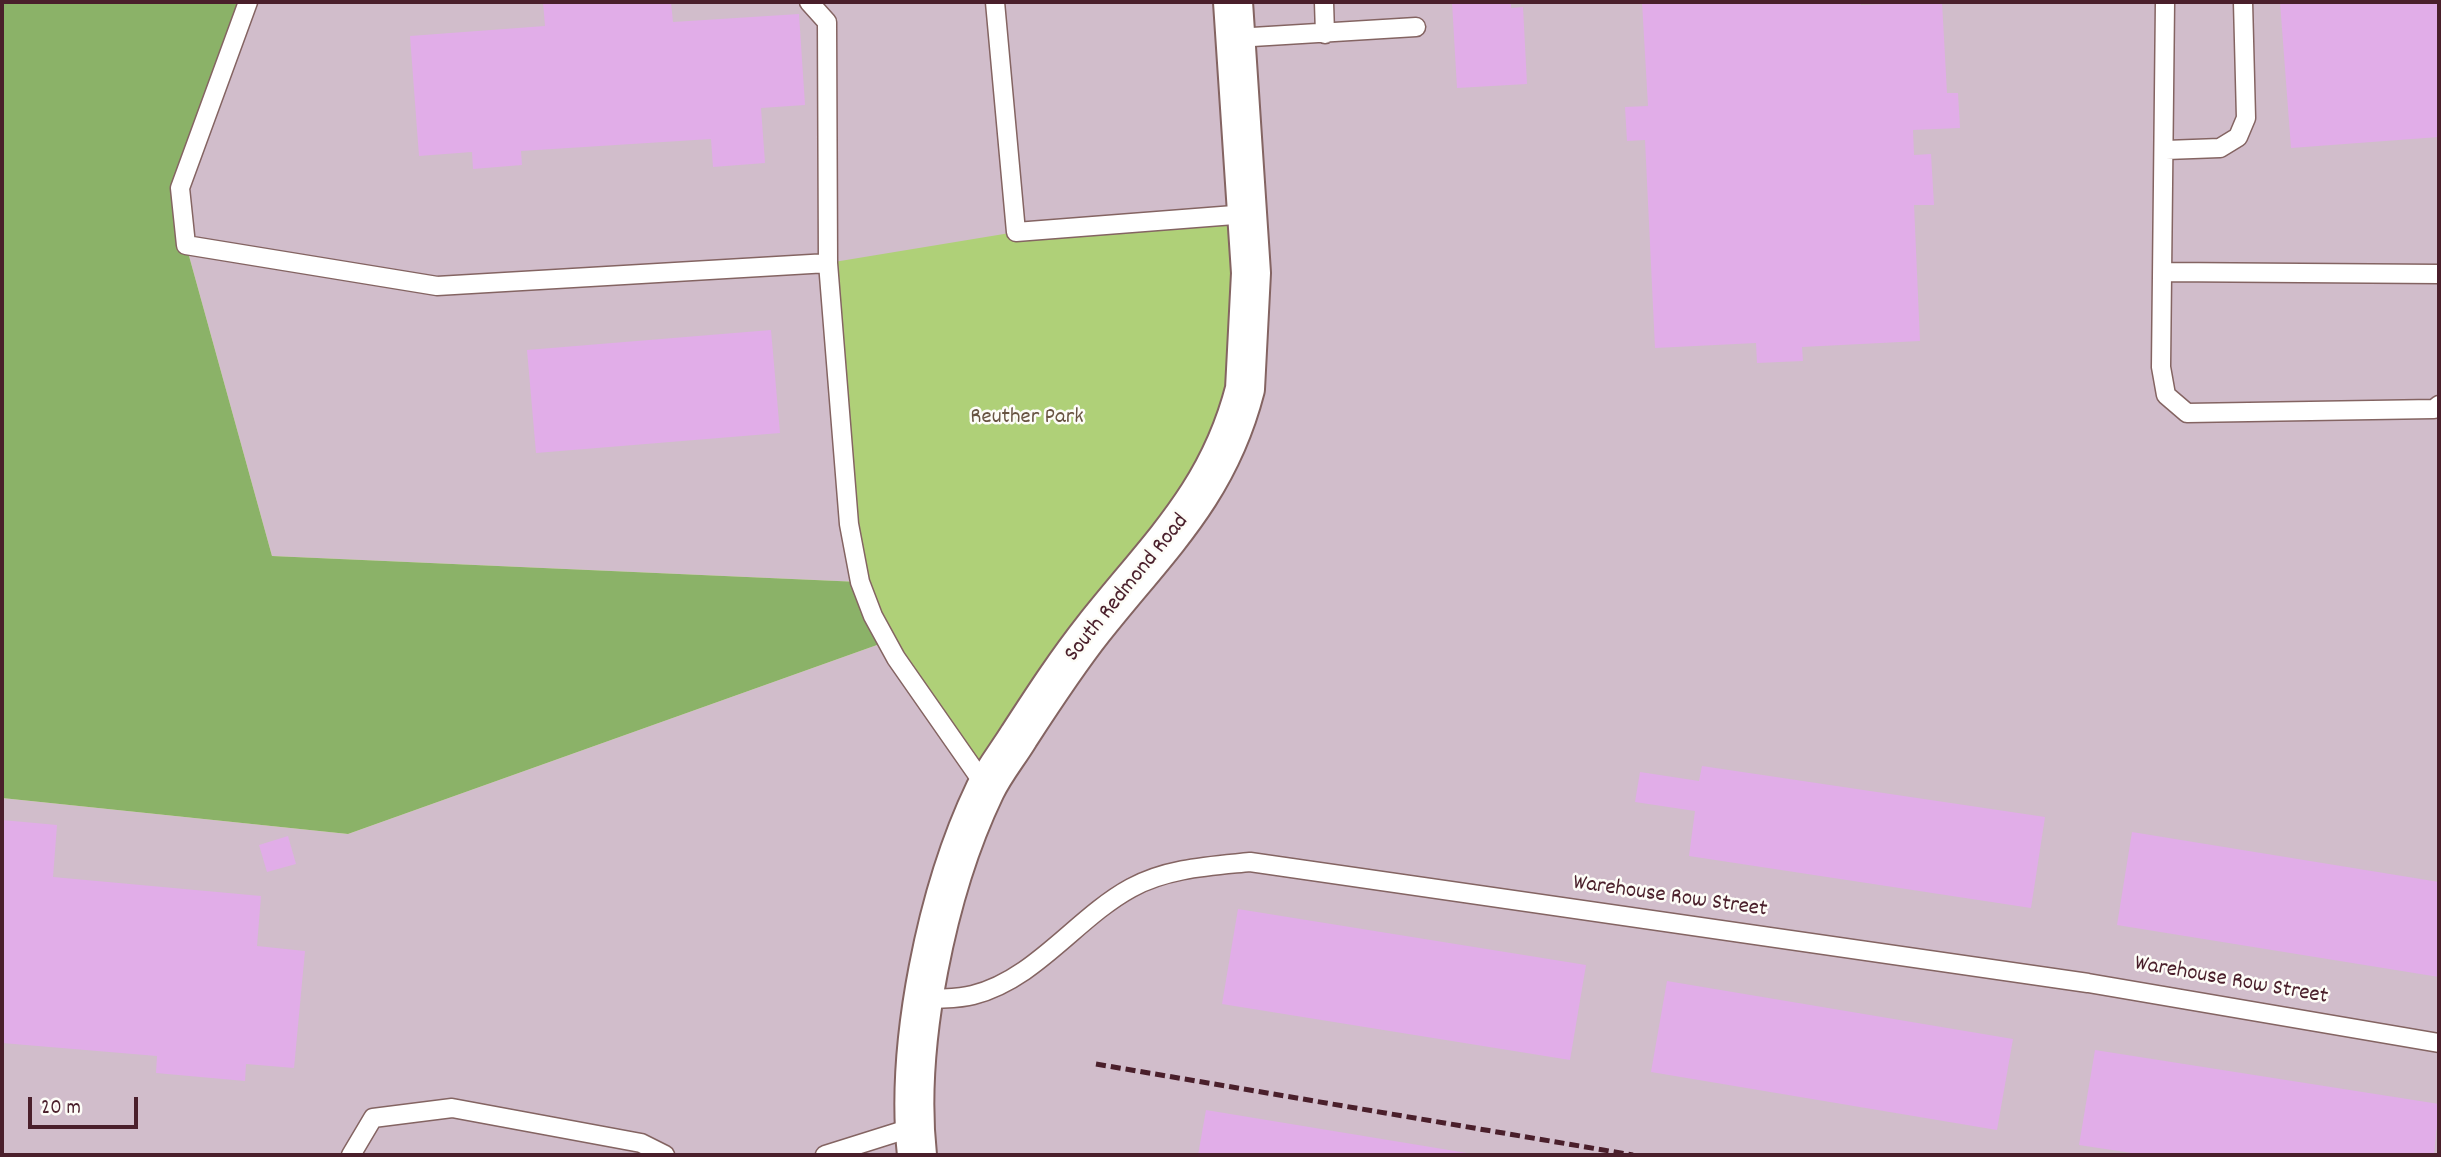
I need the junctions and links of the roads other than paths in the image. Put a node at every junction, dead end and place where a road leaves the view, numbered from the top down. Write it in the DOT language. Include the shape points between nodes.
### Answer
graph roads {
  1 [pos="248,2"];
  2 [pos="809,2"];
  3 [pos="995,2"];
  4 [pos="1324,2"];
  5 [pos="2165,2"];
  6 [pos="2243,2"];
  7 [pos="1235,20"];
  8 [pos="1416,27"];
  9 [pos="1325,34"];
  10 [pos="2166,150"];
  11 [pos="1247,214"];
  12 [pos="828,263"];
  13 [pos="2164,272"];
  14 [pos="2439,274"];
  15 [pos="2439,405"];
  16 [pos="986,788"];
  17 [pos="925,1000"];
  18 [pos="2439,1043"];
  19 [pos="916,1141"];
  20 [pos="351,1155"];
  21 [pos="665,1155"];
  22 [pos="825,1155"];
  1 -- 12 [label="lane" via="180,188 186,245 437,286"];
  2 -- 12 [label="lane" via="827,22"];
  3 -- 11 [label="lane" via="1016,232"];
  4 -- 9 [label="lane"];
  5 -- 10 [label="lane"];
  6 -- 10 [label="lane" via="2246,118 2238,137 2220,148"];
  7 -- 9 [label="lane"];
  7 -- 11 [label="street, South Redmond Road"];
  8 -- 9 [label="lane"];
  10 -- 13 [label="lane"];
  11 -- 16 [label="street, South Redmond Road" via="1251,273 1244,389 1221,460 1193,508 1055,680"];
  12 -- 16 [label="lane" via="849,524 860,582 895,657"];
  13 -- 14 [label="lane"];
  13 -- 15 [label="lane" via="2161,366 2166,395 2187,413 2434,409"];
  16 -- 17 [label="street, South Redmond Road" via="964,838 940,918"];
  17 -- 18 [label="lane, Warehouse Row Street" via="973,995 1033,965 1132,887 1205,866 1250,862 2088,982"];
  17 -- 19 [label="street, South Redmond Road" via="915,1063"];
  19 -- 22 [label="lane"];
  20 -- 21 [label="lane" via="373,1118 452,1108 641,1143"];
}
